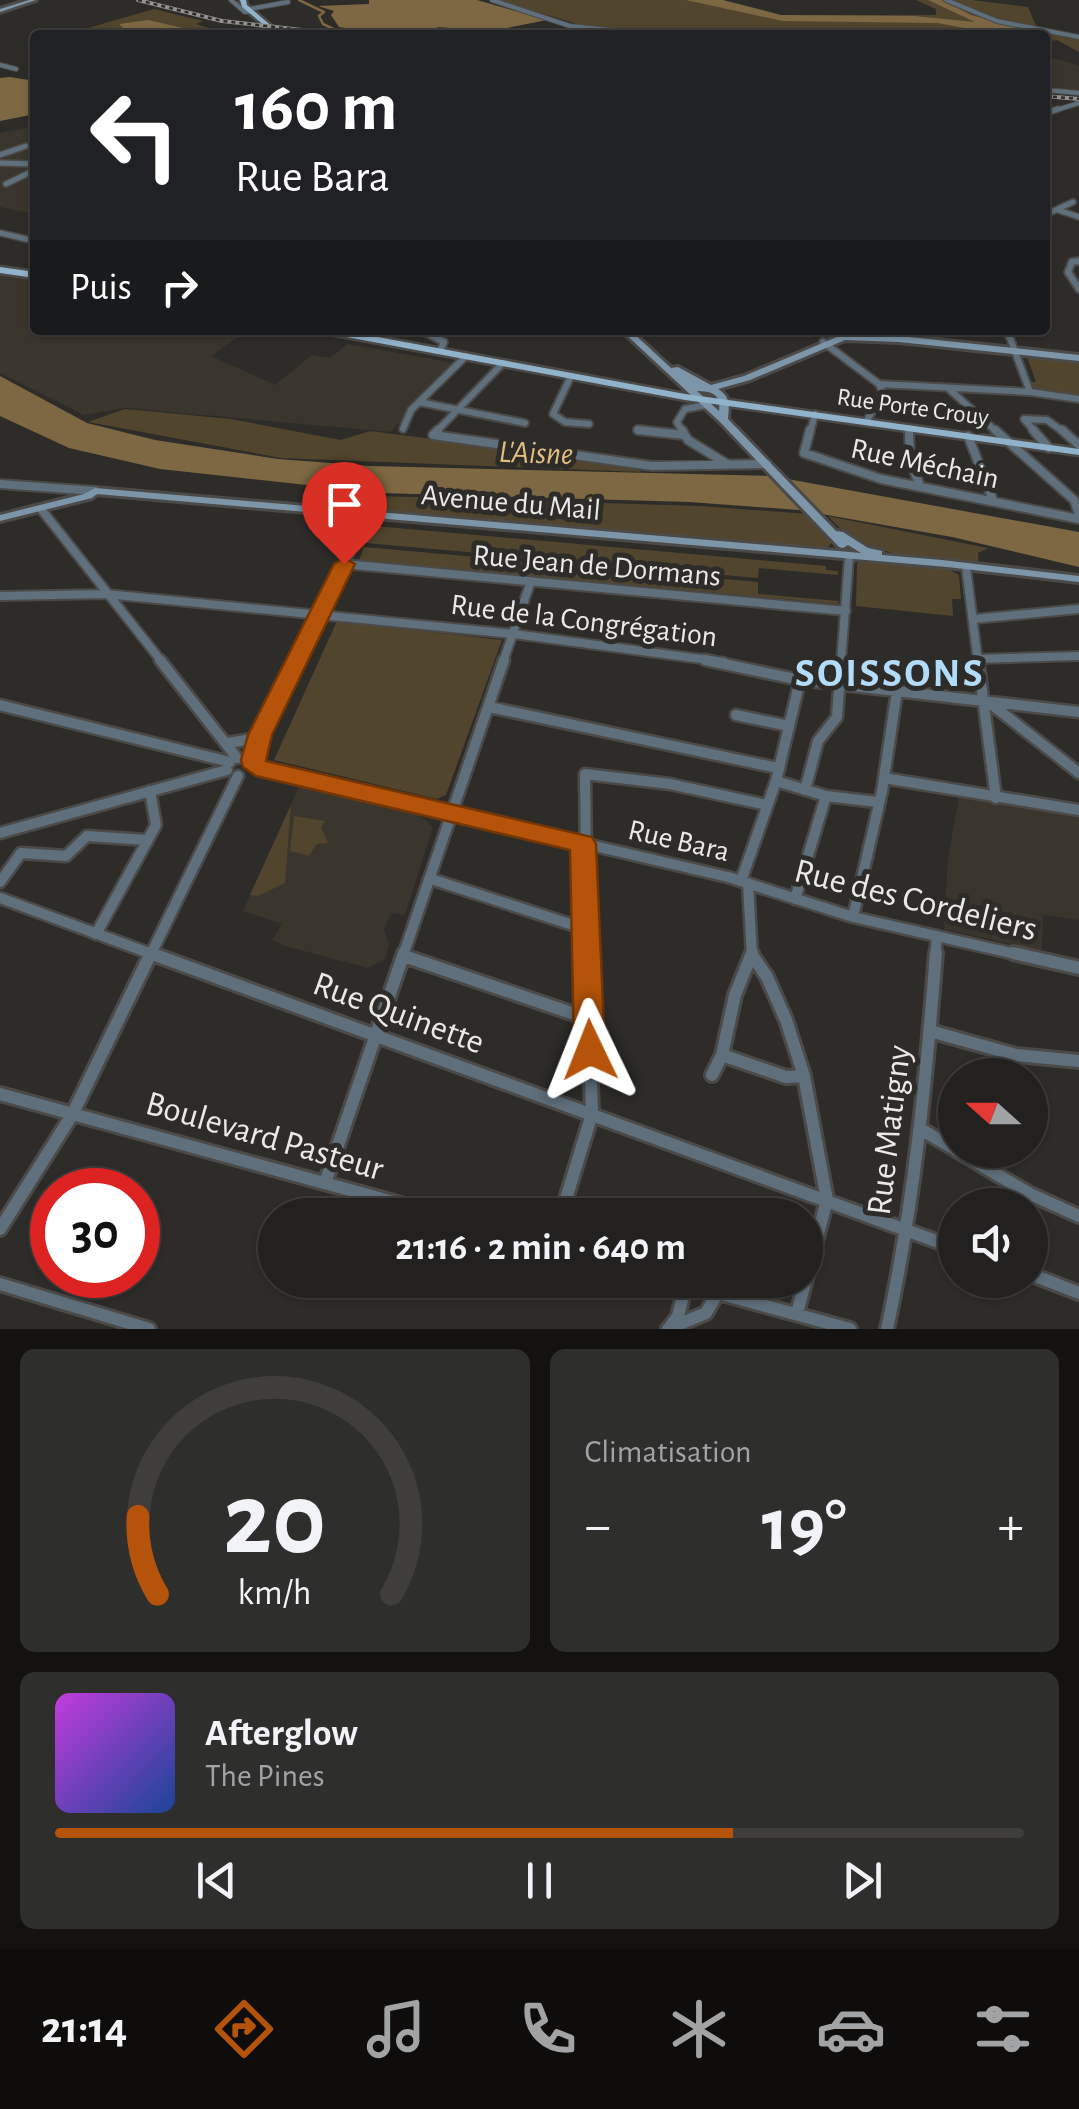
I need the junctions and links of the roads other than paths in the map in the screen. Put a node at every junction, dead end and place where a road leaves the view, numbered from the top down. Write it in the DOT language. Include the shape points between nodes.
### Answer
graph roads {
  1 [pos="34,0"];
  2 [pos="492,0"];
  3 [pos="946,0"];
  4 [pos="240,1"];
  5 [pos="288,2"];
  6 [pos="250,10"];
  7 [pos="0,11"];
  8 [pos="273,30"];
  9 [pos="609,30"];
  10 [pos="1043,30"];
  11 [pos="1050,31"];
  12 [pos="1079,37"];
  13 [pos="0,66"];
  14 [pos="16,70"];
  15 [pos="1050,90"];
  16 [pos="1079,93"];
  17 [pos="1079,104"];
  18 [pos="1050,112"];
  19 [pos="26,146"];
  20 [pos="1,158"];
  21 [pos="30,166"];
  22 [pos="30,170"];
  23 [pos="2,185"];
  24 [pos="1075,200"];
  25 [pos="1050,205"];
  26 [pos="1056,208"];
  27 [pos="1050,212"];
  28 [pos="1078,216"];
  29 [pos="0,233"];
  30 [pos="30,240"];
  31 [pos="1079,265"];
  32 [pos="4,271"];
  33 [pos="30,275"];
  34 [pos="1078,286"];
  35 [pos="361,335"];
  36 [pos="428,335"];
  37 [pos="443,335"];
  38 [pos="630,335"];
  39 [pos="1009,335"];
  40 [pos="824,342"];
  41 [pos="442,346"];
  42 [pos="1014,351"];
  43 [pos="466,356"];
  44 [pos="1079,358"];
  45 [pos="503,363"];
  46 [pos="571,376"];
  47 [pos="735,381"];
  48 [pos="878,384"];
  49 [pos="685,385"];
  50 [pos="713,388"];
  51 [pos="652,390"];
  52 [pos="950,390"];
  53 [pos="1030,392"];
  54 [pos="1079,399"];
  55 [pos="419,402"];
  56 [pos="702,402"];
  57 [pos="725,402"];
  58 [pos="458,410"];
  59 [pos="815,414"];
  60 [pos="723,420"];
  61 [pos="866,422"];
  62 [pos="525,423"];
  63 [pos="589,424"];
  64 [pos="909,428"];
  65 [pos="403,429"];
  66 [pos="638,430"];
  67 [pos="684,435"];
  68 [pos="968,436"];
  69 [pos="1008,442"];
  70 [pos="1079,446"];
  71 [pos="1048,448"];
  72 [pos="729,466"];
  73 [pos="769,466"];
  74 [pos="0,484"];
  75 [pos="920,486"];
  76 [pos="95,491"];
  77 [pos="992,500"];
  78 [pos="1076,500"];
  79 [pos="41,509"];
  80 [pos="368,515"];
  81 [pos="1079,516"];
  82 [pos="0,518"];
  83 [pos="851,551"];
  84 [pos="344,564"];
  85 [pos="966,566"];
  86 [pos="1079,580"];
  87 [pos="531,581"];
  88 [pos="106,594"];
  89 [pos="0,596"];
  90 [pos="1074,609"];
  91 [pos="846,610"];
  92 [pos="319,615"];
  93 [pos="974,619"];
  94 [pos="1074,619"];
  95 [pos="514,634"];
  96 [pos="1079,656"];
  97 [pos="976,659"];
  98 [pos="800,680"];
  99 [pos="840,684"];
  100 [pos="897,691"];
  101 [pos="984,700"];
  102 [pos="0,705"];
  103 [pos="489,707"];
  104 [pos="1079,712"];
  105 [pos="736,715"];
  106 [pos="788,726"];
  107 [pos="259,736"];
  108 [pos="228,742"];
  109 [pos="240,764"];
  110 [pos="778,768"];
  111 [pos="1079,773"];
  112 [pos="884,778"];
  113 [pos="776,781"];
  114 [pos="805,790"];
  115 [pos="150,791"];
  116 [pos="826,796"];
  117 [pos="996,798"];
  118 [pos="877,802"];
  119 [pos="767,805"];
  120 [pos="1079,810"];
  121 [pos="454,812"];
  122 [pos="0,832"];
  123 [pos="147,840"];
  124 [pos="583,844"];
  125 [pos="431,879"];
  126 [pos="0,882"];
  127 [pos="745,882"];
  128 [pos="0,898"];
  129 [pos="796,899"];
  130 [pos="853,917"];
  131 [pos="586,928"];
  132 [pos="96,934"];
  133 [pos="937,936"];
  134 [pos="151,954"];
  135 [pos="404,956"];
  136 [pos="752,956"];
  137 [pos="1079,968"];
  138 [pos="588,1019"];
  139 [pos="930,1031"];
  140 [pos="376,1035"];
  141 [pos="722,1055"];
  142 [pos="1079,1061"];
  143 [pos="712,1075"];
  144 [pos="804,1076"];
  145 [pos="0,1094"];
  146 [pos="592,1114"];
  147 [pos="72,1115"];
  148 [pos="922,1130"];
  149 [pos="938,1139"];
  150 [pos="986,1168"];
  151 [pos="324,1183"];
  152 [pos="379,1198"];
  153 [pos="566,1198"];
  154 [pos="827,1200"];
  155 [pos="1079,1216"];
  156 [pos="0,1229"];
  157 [pos="908,1230"];
  158 [pos="938,1241"];
  159 [pos="1048,1281"];
  160 [pos="0,1284"];
  161 [pos="1079,1293"];
  162 [pos="678,1298"];
  163 [pos="715,1298"];
  164 [pos="733,1298"];
  165 [pos="797,1314"];
  166 [pos="149,1329"];
  167 [pos="668,1329"];
  168 [pos="850,1329"];
  169 [pos="886,1329"];
  1 -- 7 [label="main road"];
  2 -- 9 [label="street" via="570,26"];
  3 -- 10 [label="street" via="992,20"];
  4 -- 6 [label="main road"];
  5 -- 6 [label="street"];
  6 -- 8 [label="main road"];
  11 -- 12 [label="street"];
  13 -- 14 [label="street"];
  15 -- 16 [label="street"];
  17 -- 18 [label="street"];
  19 -- 20 [label="street"];
  20 -- 21 [label="street"];
  22 -- 23 [label="street"];
  24 -- 26 [label="street"];
  25 -- 26 [label="street"];
  26 -- 27 [label="street"];
  26 -- 28 [label="street"];
  29 -- 30 [label="street"];
  31 -- 34 [label="street" via="1072,262 1068,272"];
  32 -- 33 [label="main road"];
  35 -- 41 [label="main road"];
  36 -- 41 [label="street"];
  37 -- 41 [label="street"];
  38 -- 49 [label="main road"];
  39 -- 42 [label="street"];
  40 -- 42 [label="main road" via="866,336"];
  40 -- 47 [label="main road"];
  40 -- 48 [label="street"];
  41 -- 43 [label="main road"];
  42 -- 44 [label="main road"];
  42 -- 53 [label="street"];
  43 -- 45 [label="main road"];
  43 -- 55 [label="street"];
  45 -- 46 [label="main road"];
  45 -- 58 [label="street"];
  46 -- 51 [label="main road"];
  46 -- 63 [label="street" via="553,414"];
  47 -- 49 [label="main road"];
  47 -- 50 [label="main road"];
  48 -- 52 [label="street"];
  48 -- 61 [label="street" via="883,394"];
  49 -- 50 [label="main road"];
  49 -- 51 [label="main road"];
  49 -- 56 [label="main road"];
  50 -- 57 [label="main road"];
  51 -- 56 [label="main road, Rue Porte Crouy"];
  52 -- 53 [label="street"];
  52 -- 69 [label="street"];
  53 -- 54 [label="street"];
  55 -- 58 [label="street"];
  55 -- 65 [label="street"];
  56 -- 57 [label="main road, Rue Porte Crouy"];
  56 -- 60 [label="main road"];
  56 -- 67 [label="street" via="681,412 677,422"];
  57 -- 59 [label="main road, Rue Porte Crouy"];
  57 -- 60 [label="main road"];
  58 -- 62 [label="street"];
  58 -- 72 [label="street" via="433,435 652,466"];
  59 -- 61 [label="main road, Rue Porte Crouy"];
  59 -- 75 [label="street, Rue Méchain" via="804,454"];
  60 -- 73 [label="main road"];
  61 -- 64 [label="main road, Rue Porte Crouy"];
  64 -- 68 [label="main road, Rue Porte Crouy"];
  64 -- 75 [label="street"];
  66 -- 67 [label="street"];
  67 -- 72 [label="street"];
  68 -- 69 [label="main road, Rue Porte Crouy"];
  68 -- 77 [label="street"];
  69 -- 71 [label="main road, Rue Porte Crouy"];
  69 -- 78 [label="street"];
  70 -- 71 [label="main road, Rue Porte Crouy"];
  70 -- 71 [label="street" via="1047,418 1024,419"];
  72 -- 73 [label="street"];
  73 -- 83 [label="main road"];
  74 -- 76 [label="street, Avenue du Mail"];
  75 -- 77 [label="street, Rue Méchain"];
  76 -- 79 [label="main road"];
  76 -- 80 [label="main road, Avenue du Mail"];
  77 -- 81 [label="street, Rue Méchain"];
  78 -- 81 [label="street"];
  79 -- 82 [label="main road"];
  79 -- 88 [label="street"];
  80 -- 83 [label="main road, Avenue du Mail"];
  80 -- 84 [label="street"];
  83 -- 85 [label="main road, Avenue du Mail"];
  83 -- 91 [label="street"];
  84 -- 87 [label="street, Rue Jean de Dormans"];
  84 -- 92 [label="street"];
  85 -- 86 [label="main road, Avenue du Mail"];
  85 -- 93 [label="street"];
  87 -- 91 [label="street, Rue Jean de Dormans"];
  87 -- 95 [label="street"];
  88 -- 89 [label="street"];
  88 -- 92 [label="street"];
  88 -- 108 [label="street"];
  90 -- 93 [label="street"];
  90 -- 94 [label="street"];
  91 -- 99 [label="street"];
  92 -- 95 [label="street, Rue de la Congrégation"];
  92 -- 107 [label="street"];
  93 -- 97 [label="street"];
  95 -- 98 [label="street, Rue de la Congrégation" via="729,663"];
  95 -- 103 [label="street"];
  96 -- 97 [label="street"];
  97 -- 101 [label="street"];
  98 -- 99 [label="street, Rue de la Congrégation"];
  98 -- 106 [label="street"];
  99 -- 100 [label="street, Rue de la Congrégation"];
  99 -- 114 [label="street" via="837,718 818,741"];
  100 -- 101 [label="street, Rue de la Congrégation"];
  100 -- 112 [label="street"];
  101 -- 104 [label="street, Rue de la Congrégation"];
  101 -- 111 [label="street"];
  101 -- 117 [label="street"];
  102 -- 109 [label="street, Rue Bara"];
  103 -- 110 [label="street"];
  103 -- 121 [label="street"];
  105 -- 106 [label="street"];
  106 -- 110 [label="street"];
  107 -- 108 [label="street"];
  107 -- 109 [label="street"];
  108 -- 109 [label="street"];
  109 -- 115 [label="street"];
  109 -- 121 [label="street, Rue Bara"];
  109 -- 134 [label="street"];
  110 -- 113 [label="street"];
  112 -- 117 [label="street"];
  112 -- 118 [label="street"];
  113 -- 114 [label="street"];
  113 -- 119 [label="street"];
  114 -- 116 [label="street"];
  115 -- 122 [label="street"];
  115 -- 123 [label="street" via="156,825"];
  116 -- 118 [label="street"];
  116 -- 129 [label="street"];
  117 -- 120 [label="street"];
  118 -- 130 [label="street"];
  119 -- 124 [label="street" via="585,774"];
  119 -- 127 [label="street"];
  121 -- 124 [label="street, Rue Bara"];
  121 -- 125 [label="street"];
  123 -- 126 [label="street" via="96,834 66,856 21,854"];
  123 -- 132 [label="street"];
  124 -- 127 [label="street, Rue Bara"];
  124 -- 131 [label="street"];
  125 -- 131 [label="street"];
  125 -- 135 [label="street"];
  127 -- 129 [label="street, Rue des Cordeliers"];
  127 -- 136 [label="street"];
  128 -- 132 [label="street, Rue Quinette"];
  129 -- 130 [label="street, Rue des Cordeliers"];
  130 -- 133 [label="street, Rue des Cordeliers"];
  131 -- 138 [label="street"];
  132 -- 134 [label="street, Rue Quinette"];
  133 -- 137 [label="street, Rue des Cordeliers"];
  133 -- 139 [label="street, Rue Matigny"];
  134 -- 140 [label="street, Rue Quinette"];
  134 -- 147 [label="street"];
  135 -- 138 [label="street"];
  135 -- 140 [label="street"];
  136 -- 141 [label="street" via="728,1015"];
  136 -- 144 [label="street" via="786,1020"];
  138 -- 146 [label="street"];
  139 -- 142 [label="street" via="1016,1055"];
  139 -- 148 [label="street, Rue Matigny"];
  140 -- 146 [label="street, Rue Quinette"];
  140 -- 151 [label="street"];
  141 -- 143 [label="street"];
  141 -- 144 [label="street" via="786,1077"];
  144 -- 154 [label="street"];
  145 -- 147 [label="street, Boulevard Pasteur"];
  146 -- 153 [label="street"];
  146 -- 154 [label="street, Rue Quinette"];
  147 -- 151 [label="street, Boulevard Pasteur"];
  147 -- 156 [label="street"];
  148 -- 149 [label="street"];
  148 -- 157 [label="street, Rue Matigny"];
  150 -- 155 [label="street"];
  151 -- 152 [label="street, Boulevard Pasteur"];
  154 -- 157 [label="street, Rue Quinette"];
  154 -- 165 [label="street"];
  157 -- 158 [label="street, Rue Quinette"];
  157 -- 169 [label="street, Rue Matigny"];
  159 -- 161 [label="street"];
  160 -- 166 [label="street"];
  162 -- 167 [label="street" via="678,1316"];
  163 -- 167 [label="street" via="706,1313"];
  164 -- 165 [label="street"];
  165 -- 168 [label="street"];
}
